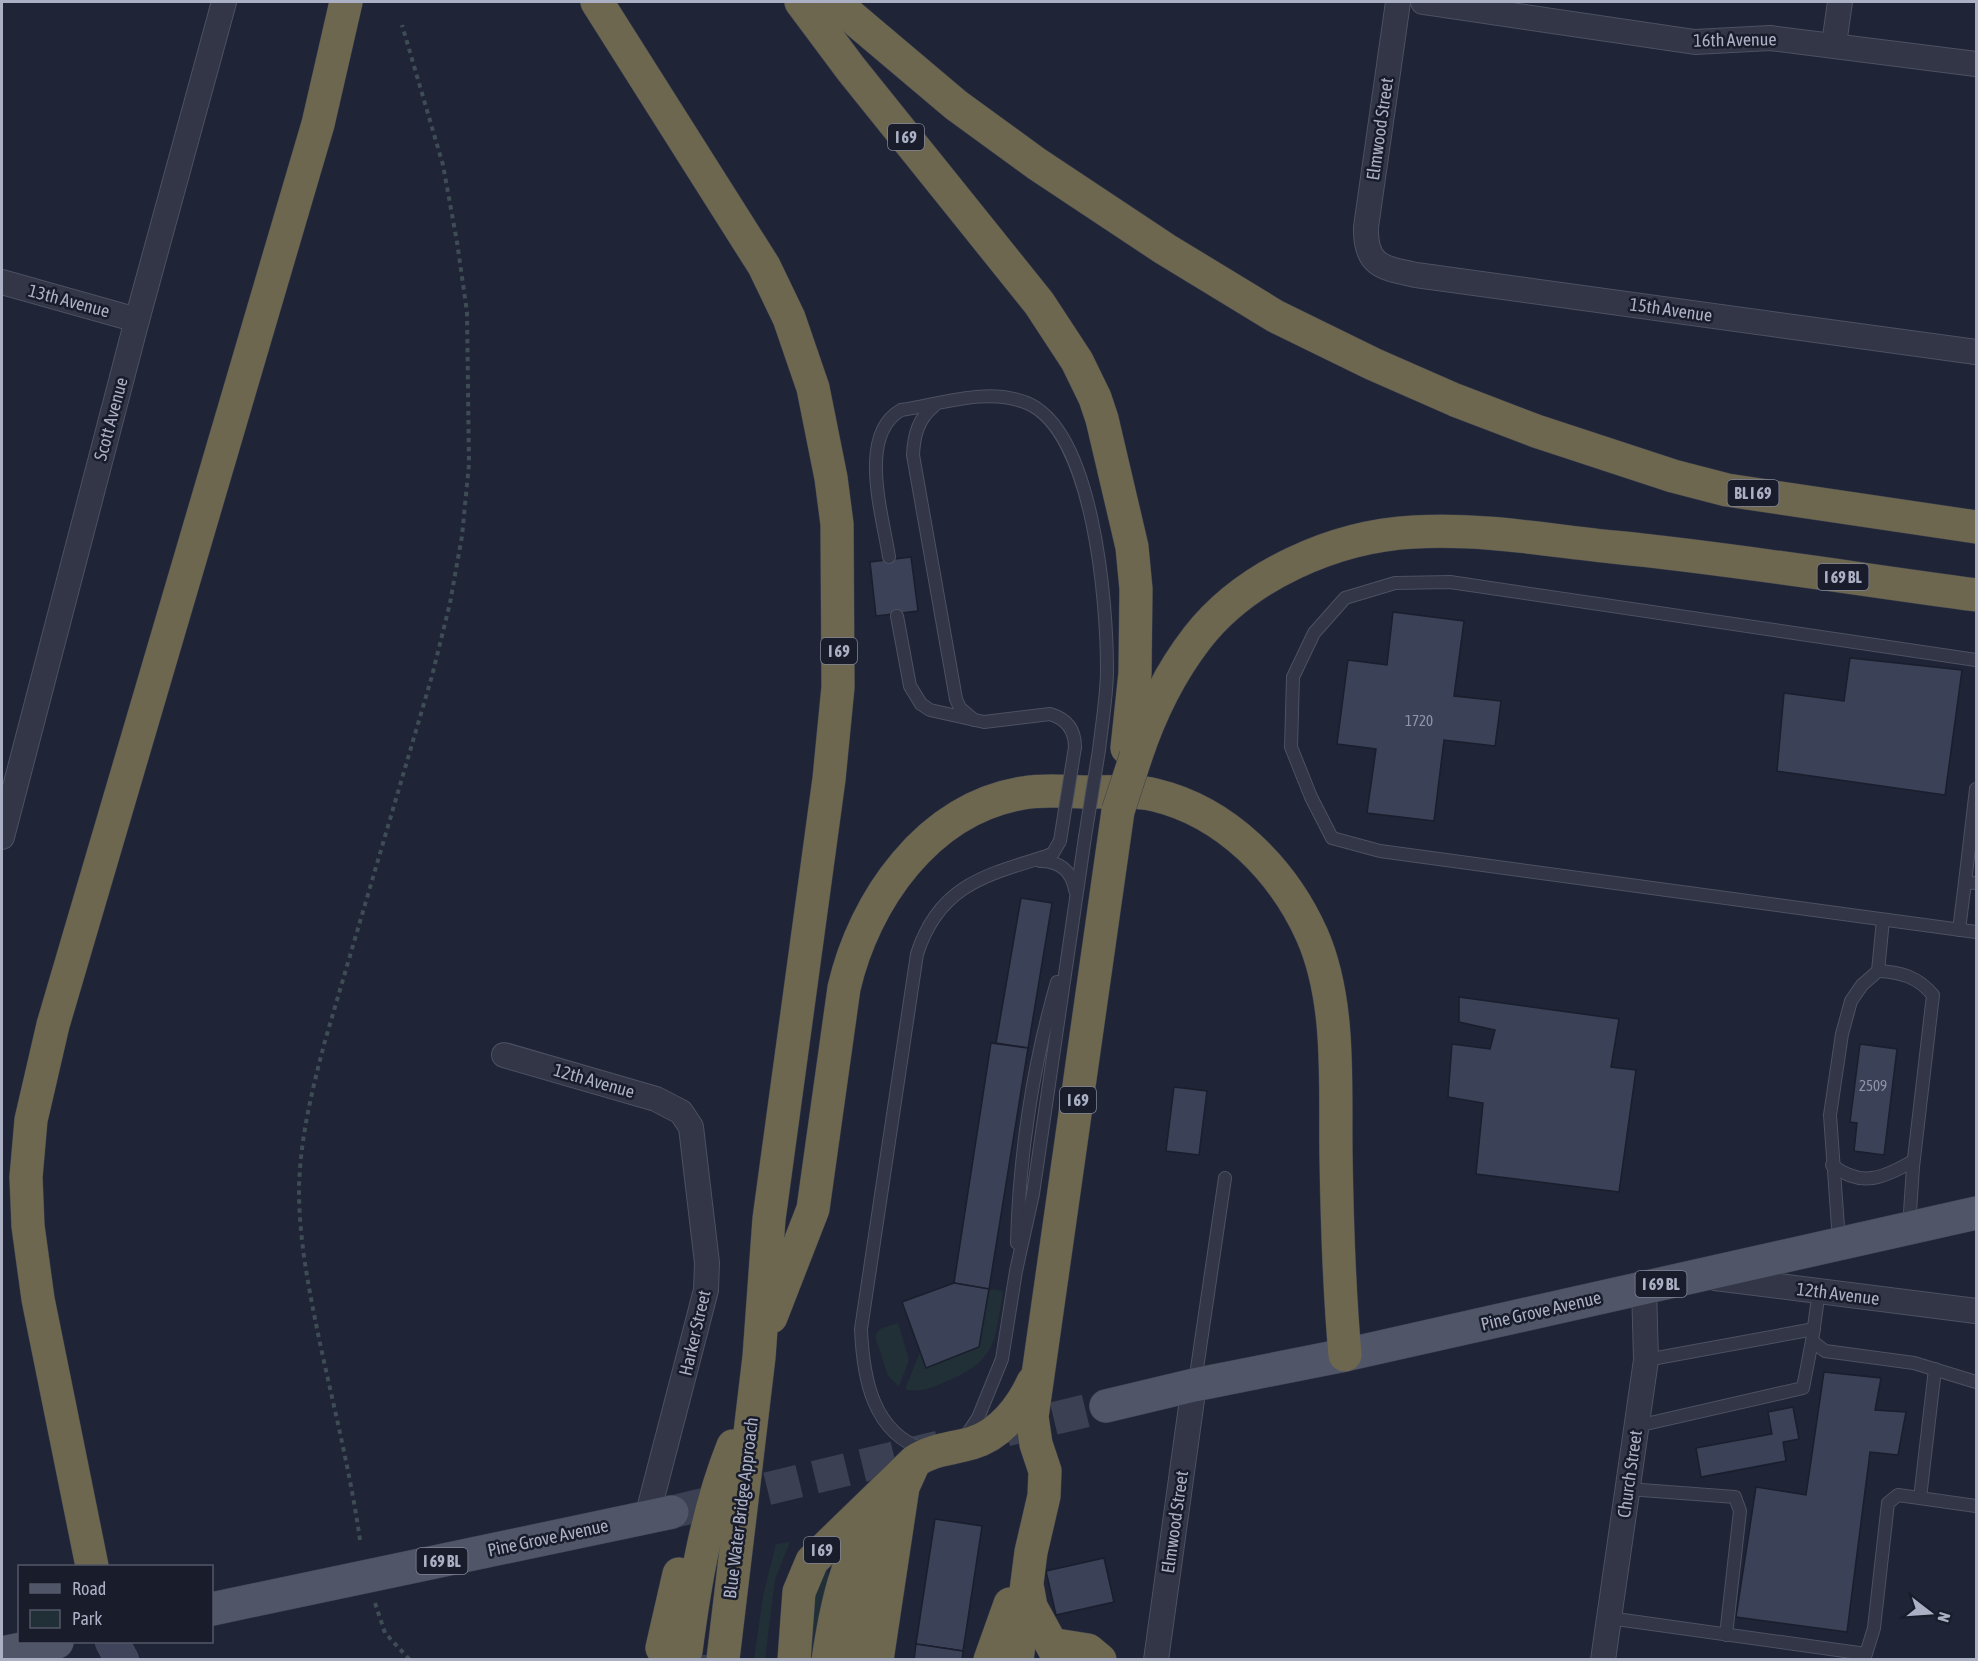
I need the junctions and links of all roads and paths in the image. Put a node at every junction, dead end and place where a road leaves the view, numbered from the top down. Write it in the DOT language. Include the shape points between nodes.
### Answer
graph roads {
  1 [pos="224,2"];
  2 [pos="346,2"];
  3 [pos="597,2"];
  4 [pos="801,2"];
  5 [pos="834,2"];
  6 [pos="1398,2"];
  7 [pos="1423,2"];
  8 [pos="1840,2"];
  9 [pos="402,25"];
  10 [pos="1834,44"];
  11 [pos="1977,64"];
  12 [pos="1370,256"];
  13 [pos="2,282"];
  14 [pos="137,320"];
  15 [pos="1977,352"];
  16 [pos="935,405"];
  17 [pos="1977,527"];
  18 [pos="889,557"];
  19 [pos="1977,596"];
  20 [pos="897,616"];
  21 [pos="1977,660"];
  22 [pos="974,720"];
  23 [pos="1120,754"];
  24 [pos="1977,789"];
  25 [pos="1106,829"];
  26 [pos="2,837"];
  27 [pos="1032,861"];
  28 [pos="1971,882"];
  29 [pos="1076,895"];
  30 [pos="1883,920"];
  31 [pos="1959,930"];
  32 [pos="1977,932"];
  33 [pos="1878,971"];
  34 [pos="504,1055"];
  35 [pos="681,1112"];
  36 [pos="1913,1161"];
  37 [pos="1832,1165"];
  38 [pos="1225,1178"];
  39 [pos="1977,1213"];
  40 [pos="1909,1228"];
  41 [pos="1839,1244"];
  42 [pos="1700,1276"];
  43 [pos="1644,1287"];
  44 [pos="1819,1291"];
  45 [pos="1977,1311"];
  46 [pos="1813,1335"];
  47 [pos="1345,1355"];
  48 [pos="759,1357"];
  49 [pos="1041,1360"];
  50 [pos="1646,1360"];
  51 [pos="1935,1369"];
  52 [pos="1977,1382"];
  53 [pos="1194,1385"];
  54 [pos="754,1401"];
  55 [pos="1106,1406"];
  56 [pos="1637,1426"];
  57 [pos="734,1446"];
  58 [pos="919,1465"];
  59 [pos="1628,1489"];
  60 [pos="1920,1498"];
  61 [pos="1977,1506"];
  62 [pos="660,1515"];
  63 [pos="360,1540"];
  64 [pos="812,1561"];
  65 [pos="92,1565"];
  66 [pos="375,1603"];
  67 [pos="213,1609"];
  68 [pos="1609,1618"];
  69 [pos="1041,1633"];
  70 [pos="1726,1635"];
  71 [pos="48,1643"];
  72 [pos="113,1643"];
  73 [pos="2,1653"];
  74 [pos="704,1654"];
  75 [pos="122,1659"];
  76 [pos="410,1659"];
  77 [pos="771,1659"];
  78 [pos="794,1659"];
  79 [pos="828,1659"];
  80 [pos="852,1659"];
  81 [pos="877,1659"];
  82 [pos="990,1659"];
  83 [pos="1000,1659"];
  84 [pos="1017,1659"];
  85 [pos="1100,1659"];
  86 [pos="1156,1659"];
  87 [pos="1603,1659"];
  1 -- 14 [label="street, Scott Avenue"];
  2 -- 65 [label="highway" via="318,124 53,1025 31,1120 26,1177 31,1251"];
  3 -- 48 [label="highway, I 69" via="764,266 789,318 813,388 837,524 838,687 769,1219"];
  4 -- 23 [label="highway, I 69" via="1015,271 1065,340 1095,398 1132,547 1136,589 1135,673"];
  5 -- 17 [label="highway, BL I 69" via="956,105 1037,164 1275,316 1373,364 1536,431 1674,476 1727,490"];
  6 -- 12 [label="street, Elmwood Street" via="1366,226"];
  7 -- 10 [label="street, 16th Avenue" via="1695,42 1770,38"];
  8 -- 10 [label="street"];
  9 -- 63 [label="path" via="443,165 457,242 467,312 470,464 450,603 432,676 325,1041 303,1141 299,1189 308,1284"];
  10 -- 11 [label="street, 16th Avenue"];
  12 -- 15 [label="street, 15th Avenue" via="1382,266 1416,275"];
  13 -- 14 [label="street, 13th Avenue"];
  14 -- 26 [label="street, Scott Avenue"];
  16 -- 18 [label="lane" via="894,414 877,442 875,461"];
  16 -- 22 [label="lane" via="917,427 913,455 956,699"];
  16 -- 23 [label="lane" via="981,396 1012,398 1029,404 1055,424 1065,441 1088,508 1104,590 1107,670"];
  19 -- 23 [label="highway, I 69 BL" via="1710,556 1458,531 1411,532 1334,548 1263,581 1212,621 1197,638 1153,710"];
  20 -- 22 [label="lane" via="914,695 930,710"];
  21 -- 30 [label="lane" via="1450,582 1395,583 1345,598 1314,633 1293,677 1291,747 1332,838 1380,851"];
  22 -- 27 [label="lane, bridge" via="996,722 1050,714 1059,716 1072,730 1075,747 1060,841 1053,853"];
  23 -- 25 [label="highway, I 69, bridge"];
  23 -- 25 [label="lane, bridge"];
  24 -- 28 [label="lane"];
  25 -- 29 [label="lane"];
  25 -- 49 [label="highway, I 69"];
  27 -- 29 [label="lane" via="1063,867 1074,882"];
  27 -- 58 [label="lane" via="978,879 958,891 932,920 917,954 861,1329 862,1359 875,1408 891,1428 913,1445"];
  28 -- 31 [label="lane"];
  29 -- 58 [label="lane" via="1065,957 1043,1029 1018,1194 1016,1271 996,1375 973,1427"];
  30 -- 31 [label="lane"];
  30 -- 33 [label="lane"];
  31 -- 32 [label="lane"];
  33 -- 36 [label="lane" via="1898,972 1923,982 1933,996"];
  33 -- 37 [label="lane" via="1851,1001 1842,1034 1830,1115"];
  34 -- 35 [label="street, 12th Avenue" via="656,1099"];
  35 -- 62 [label="street, Harker Street" via="694,1137 707,1263 706,1290"];
  36 -- 37 [label="lane" via="1892,1173 1857,1179"];
  36 -- 40 [label="lane"];
  37 -- 41 [label="lane"];
  38 -- 53 [label="lane"];
  39 -- 40 [label="main road, Pine Grove Avenue / I 69 BL"];
  40 -- 41 [label="main road, Pine Grove Avenue / I 69 BL"];
  41 -- 42 [label="main road, Pine Grove Avenue / I 69 BL"];
  42 -- 43 [label="main road, Pine Grove Avenue / I 69 BL"];
  42 -- 44 [label="street, 12th Avenue"];
  43 -- 47 [label="main road, Pine Grove Avenue / I 69 BL"];
  43 -- 50 [label="street, Church Street"];
  44 -- 45 [label="street, 12th Avenue"];
  44 -- 46 [label="lane"];
  46 -- 50 [label="lane"];
  46 -- 51 [label="lane" via="1825,1351"];
  46 -- 56 [label="lane" via="1803,1388"];
  47 -- 48 [label="highway" via="1337,1272 1335,1060 1329,1000 1322,960 1297,905 1259,857 1184,804 1135,793 1033,791 965,814 926,842 894,877 868,917 844,988 813,1209"];
  47 -- 53 [label="main road, Pine Grove Avenue / I 69 BL"];
  48 -- 54 [label="highway, Blue Water Bridge Approach / I 69"];
  49 -- 58 [label="highway, I 69" via="1028,1392 1007,1421 985,1438"];
  49 -- 69 [label="highway, I 69" via="1033,1430 1045,1482 1034,1539"];
  50 -- 56 [label="street, Church Street"];
  51 -- 52 [label="lane"];
  51 -- 60 [label="lane"];
  53 -- 55 [label="main road, Pine Grove Avenue / I 69 BL"];
  53 -- 86 [label="street, Elmwood Street"];
  54 -- 57 [label="highway"];
  54 -- 74 [label="highway, Blue Water Bridge Approach / I 69"];
  56 -- 59 [label="street, Church Street"];
  57 -- 74 [label="highway" via="727,1472"];
  57 -- 74 [label="highway" via="691,1532 672,1598"];
  58 -- 64 [label="highway, I 69"];
  58 -- 79 [label="highway, I 69" via="860,1539 845,1574"];
  58 -- 80 [label="highway" via="876,1529"];
  58 -- 81 [label="highway" via="903,1487"];
  59 -- 68 [label="street, Church Street"];
  59 -- 70 [label="lane" via="1735,1497 1740,1511"];
  60 -- 61 [label="lane"];
  60 -- 70 [label="lane" via="1898,1495 1888,1503 1874,1628 1866,1654"];
  62 -- 67 [label="main road, Pine Grove Avenue / I 69 BL"];
  64 -- 77 [label="highway, I 69" via="781,1601"];
  64 -- 78 [label="highway, I 69" via="799,1592"];
  66 -- 76 [label="path" via="385,1633"];
  68 -- 70 [label="lane"];
  68 -- 87 [label="street, Church Street"];
  69 -- 82 [label="highway, I 69"];
  69 -- 83 [label="highway, I 69"];
  69 -- 84 [label="highway, I 69"];
  69 -- 85 [label="highway" via="1089,1650"];
  71 -- 73 [label="main road"];
  72 -- 75 [label="street"];
}
